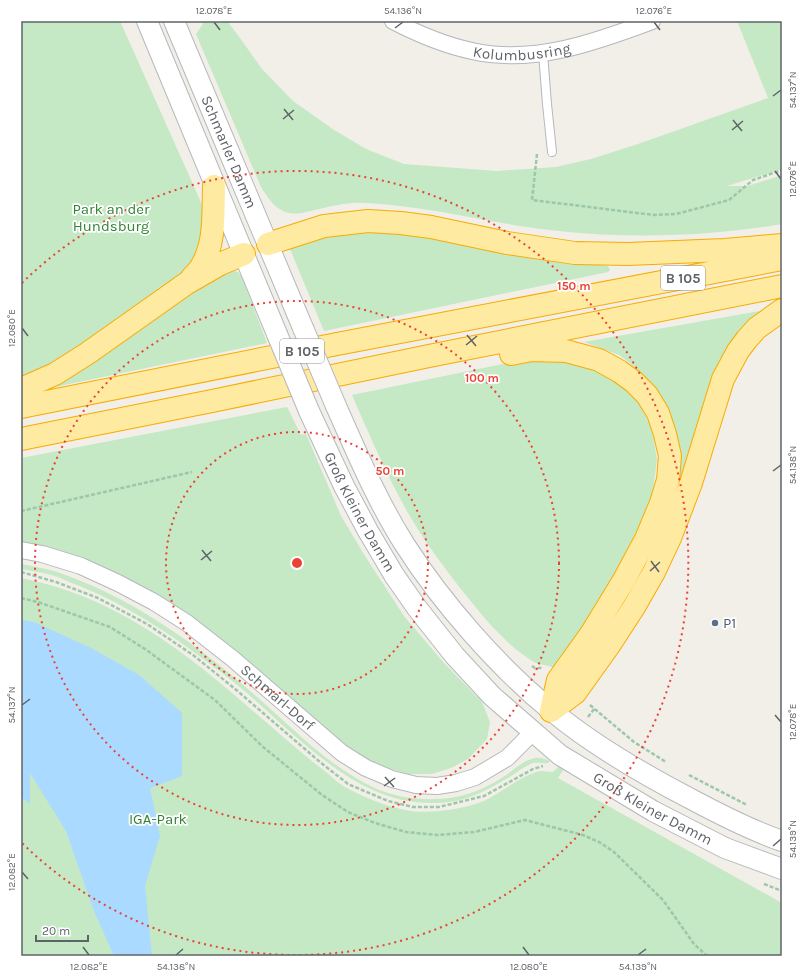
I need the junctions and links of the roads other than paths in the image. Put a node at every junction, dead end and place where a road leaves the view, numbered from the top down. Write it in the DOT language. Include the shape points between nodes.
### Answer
graph roads {
  1 [pos="147,21"];
  2 [pos="174,21"];
  3 [pos="393,21"];
  4 [pos="652,21"];
  5 [pos="543,52"];
  6 [pos="552,152"];
  7 [pos="214,186"];
  8 [pos="268,244"];
  9 [pos="782,245"];
  10 [pos="244,254"];
  11 [pos="782,259"];
  12 [pos="187,283"];
  13 [pos="284,283"];
  14 [pos="782,286"];
  15 [pos="782,310"];
  16 [pos="429,356"];
  17 [pos="21,389"];
  18 [pos="21,407"];
  19 [pos="21,439"];
  20 [pos="21,550"];
  21 [pos="551,711"];
  22 [pos="534,732"];
  23 [pos="782,840"];
  24 [pos="782,869"];
  1 -- 7 [label="street, Schmarler Damm"];
  2 -- 8 [label="street, Schmarler Damm"];
  3 -- 5 [label="street, Kolumbusring" via="416,33 473,52 516,55"];
  4 -- 5 [label="street, Kolumbusring" via="582,45"];
  5 -- 6 [label="lane"];
  7 -- 10 [label="street, Schmarler Damm"];
  7 -- 12 [label="highway" via="209,250 201,267"];
  8 -- 9 [label="highway" via="324,226 368,221 431,227 507,243 575,253 725,250"];
  8 -- 10 [label="street"];
  8 -- 13 [label="street, Schmarler Damm"];
  10 -- 12 [label="highway"];
  10 -- 13 [label="street" via="258,259 271,268"];
  10 -- 22 [label="street, Groß Kleiner Damm, bridge" via="309,412 344,486 394,575 455,656 487,690"];
  11 -- 18 [label="highway, B 105"];
  12 -- 17 [label="highway" via="88,353 55,374"];
  13 -- 21 [label="street, Groß Kleiner Damm, bridge" via="377,496 409,551 476,638"];
  14 -- 16 [label="highway, B 105"];
  15 -- 21 [label="highway" via="757,328 738,351 723,379 692,483 670,538 634,607 575,693"];
  16 -- 19 [label="highway, B 105"];
  16 -- 21 [label="highway" via="464,363 532,350 566,351 599,360 619,371 647,395 658,413 670,456 668,480 661,503 624,580 592,634 558,680"];
  20 -- 22 [label="street, Schmarl-Dorf" via="81,566 154,602 187,623 233,659 342,753 366,768 392,779 416,785 437,786 475,777 507,758"];
  21 -- 22 [label="street"];
  21 -- 23 [label="street, Groß Kleiner Damm" via="657,782 758,833"];
  22 -- 24 [label="street, Groß Kleiner Damm" via="560,755 653,812 725,848"];
}
